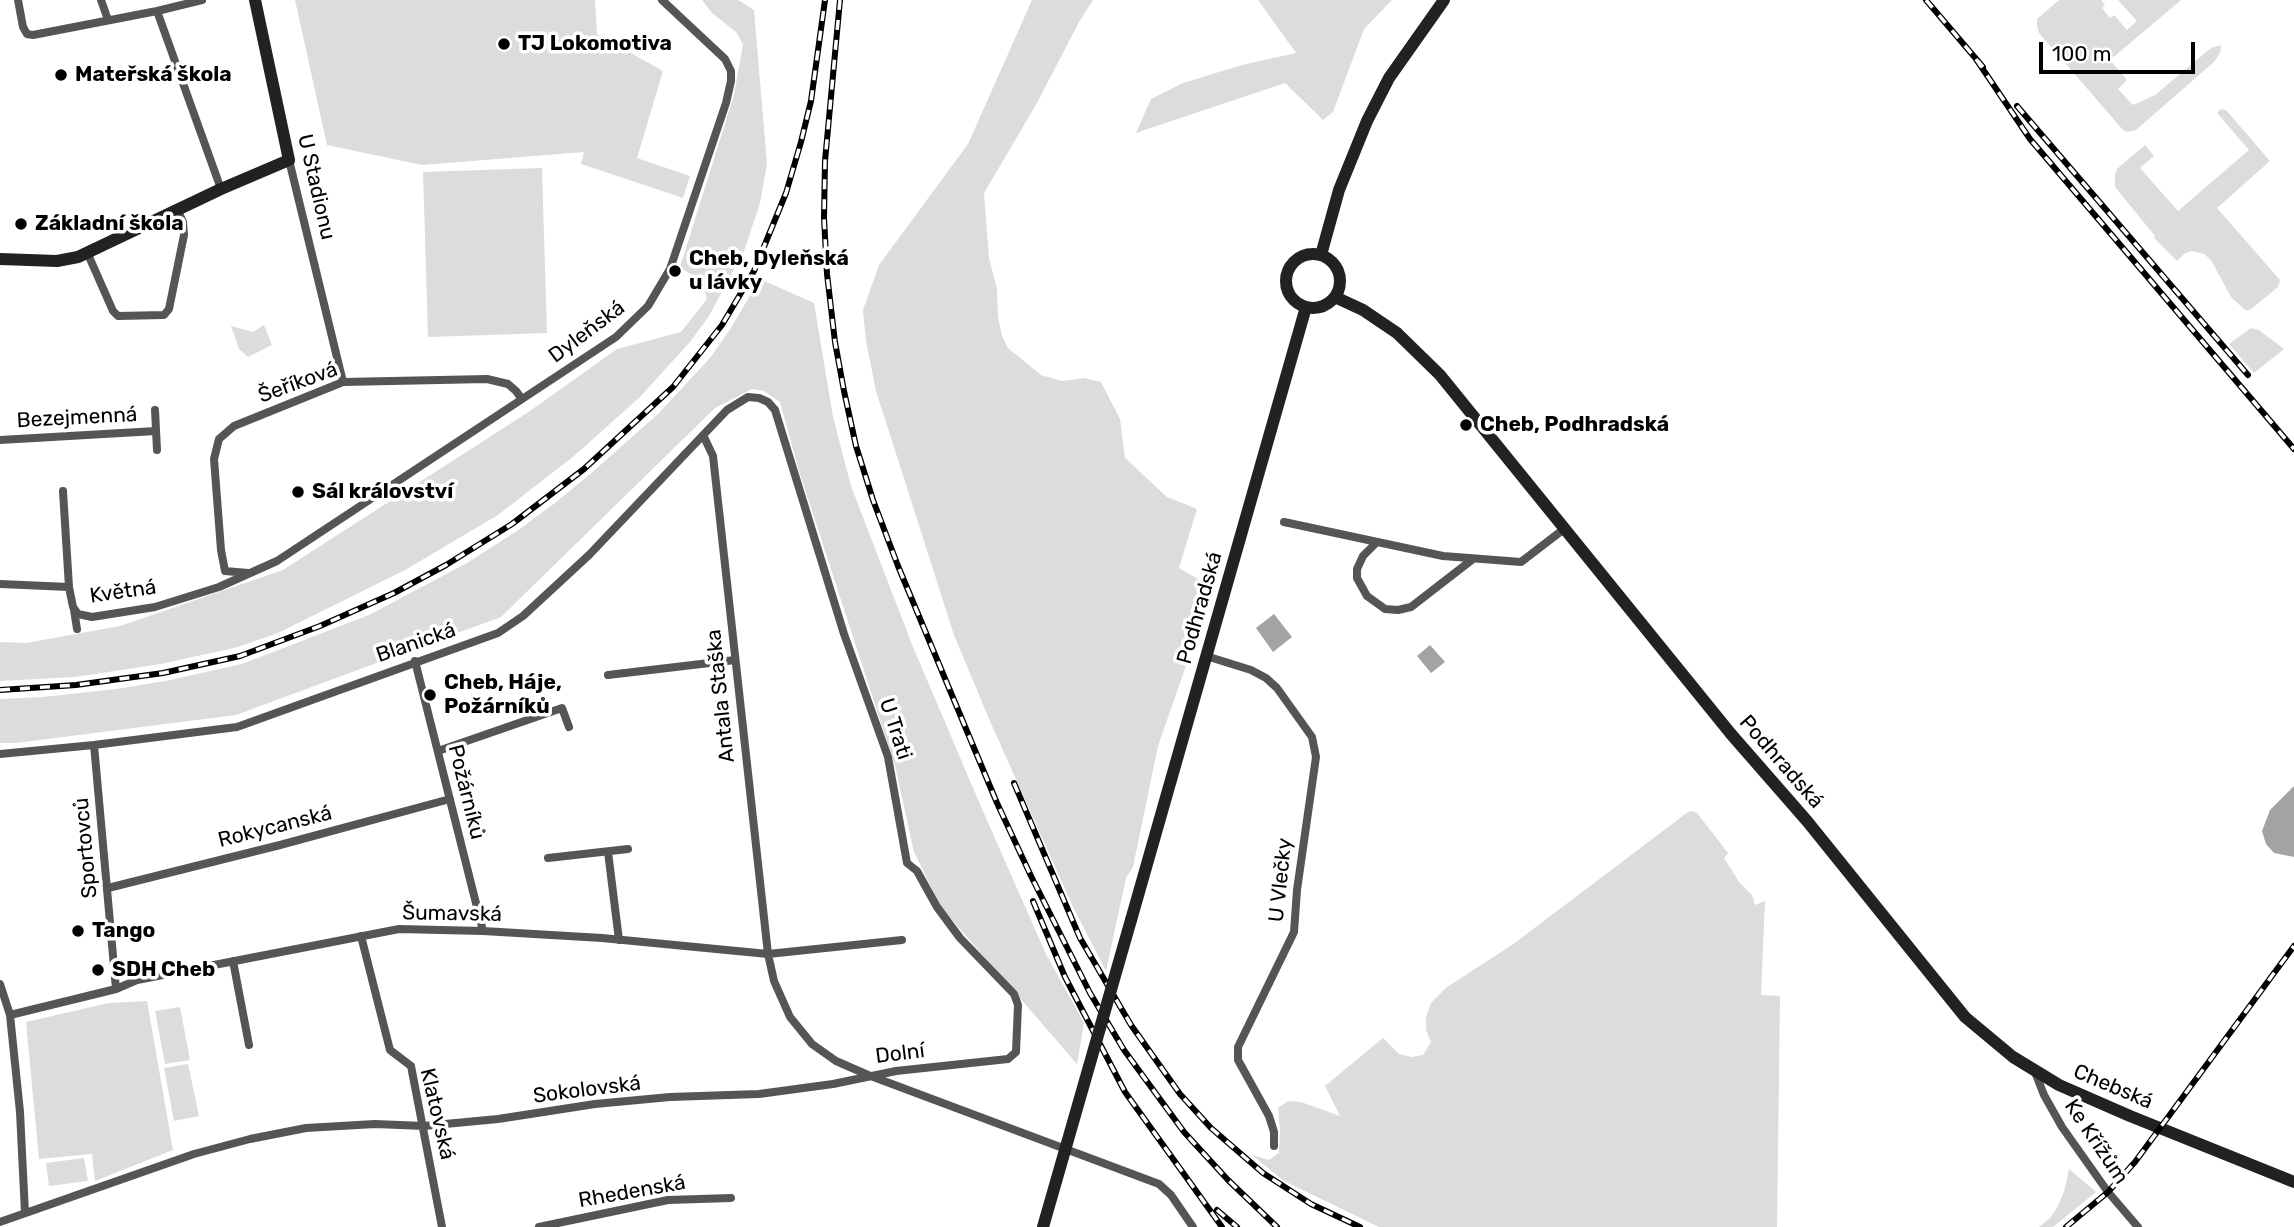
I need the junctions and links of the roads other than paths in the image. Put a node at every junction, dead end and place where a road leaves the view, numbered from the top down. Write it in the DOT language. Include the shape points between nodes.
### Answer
graph roads {
  1 [pos="18,0"];
  2 [pos="101,0"];
  3 [pos="202,0"];
  4 [pos="255,0"];
  5 [pos="662,0"];
  6 [pos="673,0"];
  7 [pos="1444,0"];
  8 [pos="673,10"];
  9 [pos="157,11"];
  10 [pos="108,20"];
  11 [pos="289,160"];
  12 [pos="221,189"];
  13 [pos="177,209"];
  14 [pos="87,252"];
  15 [pos="1321,255"];
  16 [pos="0,259"];
  17 [pos="1335,297"];
  18 [pos="1306,307"];
  19 [pos="343,382"];
  20 [pos="759,398"];
  21 [pos="522,399"];
  22 [pos="155,410"];
  23 [pos="156,431"];
  24 [pos="703,435"];
  25 [pos="0,440"];
  26 [pos="158,450"];
  27 [pos="63,491"];
  28 [pos="1284,522"];
  29 [pos="1564,529"];
  30 [pos="1376,542"];
  31 [pos="1473,559"];
  32 [pos="225,571"];
  33 [pos="251,573"];
  34 [pos="0,584"];
  35 [pos="69,587"];
  36 [pos="219,587"];
  37 [pos="73,607"];
  38 [pos="77,629"];
  39 [pos="1206,656"];
  40 [pos="735,660"];
  41 [pos="415,661"];
  42 [pos="608,675"];
  43 [pos="569,727"];
  44 [pos="94,745"];
  45 [pos="438,751"];
  46 [pos="0,754"];
  47 [pos="450,799"];
  48 [pos="628,849"];
  49 [pos="608,852"];
  50 [pos="548,858"];
  51 [pos="107,888"];
  52 [pos="483,931"];
  53 [pos="361,936"];
  54 [pos="619,940"];
  55 [pos="902,940"];
  56 [pos="768,954"];
  57 [pos="233,961"];
  58 [pos="0,984"];
  59 [pos="116,989"];
  60 [pos="1940,989"];
  61 [pos="10,1015"];
  62 [pos="249,1045"];
  63 [pos="1016,1052"];
  64 [pos="2035,1072"];
  65 [pos="868,1075"];
  66 [pos="424,1126"];
  67 [pos="1274,1146"];
  68 [pos="2293,1180"];
  69 [pos="731,1198"];
  70 [pos="25,1213"];
  71 [pos="0,1222"];
  72 [pos="442,1227"];
  73 [pos="539,1227"];
  74 [pos="1043,1227"];
  75 [pos="1193,1227"];
  76 [pos="2138,1227"];
  1 -- 10 [label="street" via="27,34"];
  2 -- 10 [label="street"];
  3 -- 9 [label="street"];
  4 -- 11 [label="street, U Stadionu"];
  5 -- 8 [label="street, Dyleňská"];
  6 -- 8 [label="street"];
  7 -- 15 [label="street" via="1389,78 1372,111 1339,190"];
  8 -- 21 [label="street, Dyleňská" via="725,59 732,76 673,262 648,306 624,330"];
  9 -- 10 [label="street"];
  9 -- 12 [label="street"];
  11 -- 12 [label="street"];
  11 -- 19 [label="street, U Stadionu"];
  12 -- 13 [label="street"];
  13 -- 14 [label="street"];
  13 -- 14 [label="street" via="184,235 164,315 118,316"];
  14 -- 16 [label="street" via="57,261"];
  15 -- 17 [label="street" via="1335,264 1340,275"];
  15 -- 18 [label="street" via="1304,256 1288,272 1289,293"];
  17 -- 18 [label="street" via="1322,307"];
  17 -- 29 [label="street, Podhradská" via="1384,324 1427,360"];
  18 -- 39 [label="street, Podhradská"];
  19 -- 21 [label="street, Šeříková" via="487,379 508,384"];
  19 -- 32 [label="street, Šeříková" via="234,426 219,439 214,459"];
  20 -- 24 [label="street, Blanická" via="737,402"];
  20 -- 63 [label="street, U Trati" via="775,410 844,634 888,757 906,863 917,872 960,938 1014,994 1018,1005"];
  21 -- 33 [label="street, Dyleňská" via="277,561"];
  22 -- 23 [label="street, Bezejmenná"];
  23 -- 25 [label="street, Bezejmenná"];
  23 -- 26 [label="street, Bezejmenná"];
  24 -- 40 [label="street, Antala Staška" via="713,456"];
  24 -- 41 [label="street, Blanická" via="589,555 512,624"];
  27 -- 35 [label="street, Květná"];
  28 -- 30 [label="street"];
  29 -- 31 [label="street" via="1521,562"];
  29 -- 60 [label="street, Podhradská"];
  30 -- 31 [label="street"];
  30 -- 31 [label="street" via="1363,556 1357,578 1367,596 1385,609 1411,607"];
  32 -- 33 [label="street"];
  32 -- 36 [label="street, Šeříková"];
  33 -- 36 [label="street, Květná"];
  34 -- 35 [label="street"];
  35 -- 37 [label="street, Květná"];
  36 -- 37 [label="street, Květná" via="155,607 92,617 78,614"];
  37 -- 38 [label="street"];
  39 -- 67 [label="street, U Vlečky" via="1251,670 1277,688 1312,737 1316,757 1294,932 1238,1047 1238,1060 1269,1116"];
  39 -- 74 [label="street, Podhradská, bridge"];
  40 -- 42 [label="street"];
  40 -- 56 [label="street, Antala Staška"];
  41 -- 44 [label="street, Blanická" via="237,727"];
  41 -- 45 [label="street, Požárníků"];
  43 -- 45 [label="street" via="562,708"];
  44 -- 46 [label="street, Blanická"];
  44 -- 51 [label="street, Sportovců"];
  45 -- 47 [label="street, Požárníků"];
  47 -- 51 [label="street, Rokycanská"];
  47 -- 52 [label="street, Požárníků"];
  48 -- 49 [label="street"];
  49 -- 50 [label="street"];
  49 -- 54 [label="street"];
  51 -- 59 [label="street, Sportovců"];
  52 -- 53 [label="street, Šumavská" via="399,929"];
  52 -- 54 [label="street, Šumavská"];
  53 -- 57 [label="street, Šumavská"];
  53 -- 66 [label="street, Klatovská" via="390,1050 411,1066"];
  54 -- 56 [label="street, Šumavská"];
  55 -- 56 [label="street, Šumavská"];
  56 -- 65 [label="street, Dolní" via="780,999 800,1031 836,1061"];
  57 -- 59 [label="street, Šumavská" via="138,980"];
  57 -- 62 [label="street"];
  58 -- 61 [label="street"];
  59 -- 61 [label="street, Šumavská"];
  60 -- 64 [label="street, Chebská" via="1978,1029"];
  61 -- 70 [label="street"];
  63 -- 65 [label="street, Dolní" via="1008,1059"];
  64 -- 68 [label="street, Chebská" via="2107,1107"];
  64 -- 76 [label="street, Ke Křížům" via="2062,1127"];
  65 -- 66 [label="street, Sokolovská" via="759,1094 595,1104"];
  65 -- 75 [label="street" via="1159,1184"];
  66 -- 70 [label="street, Sokolovská" via="375,1124 268,1135 194,1154"];
  66 -- 72 [label="street, Klatovská"];
  69 -- 73 [label="street, Rhedenská" via="668,1200"];
  70 -- 71 [label="street, Sokolovská"];
}
